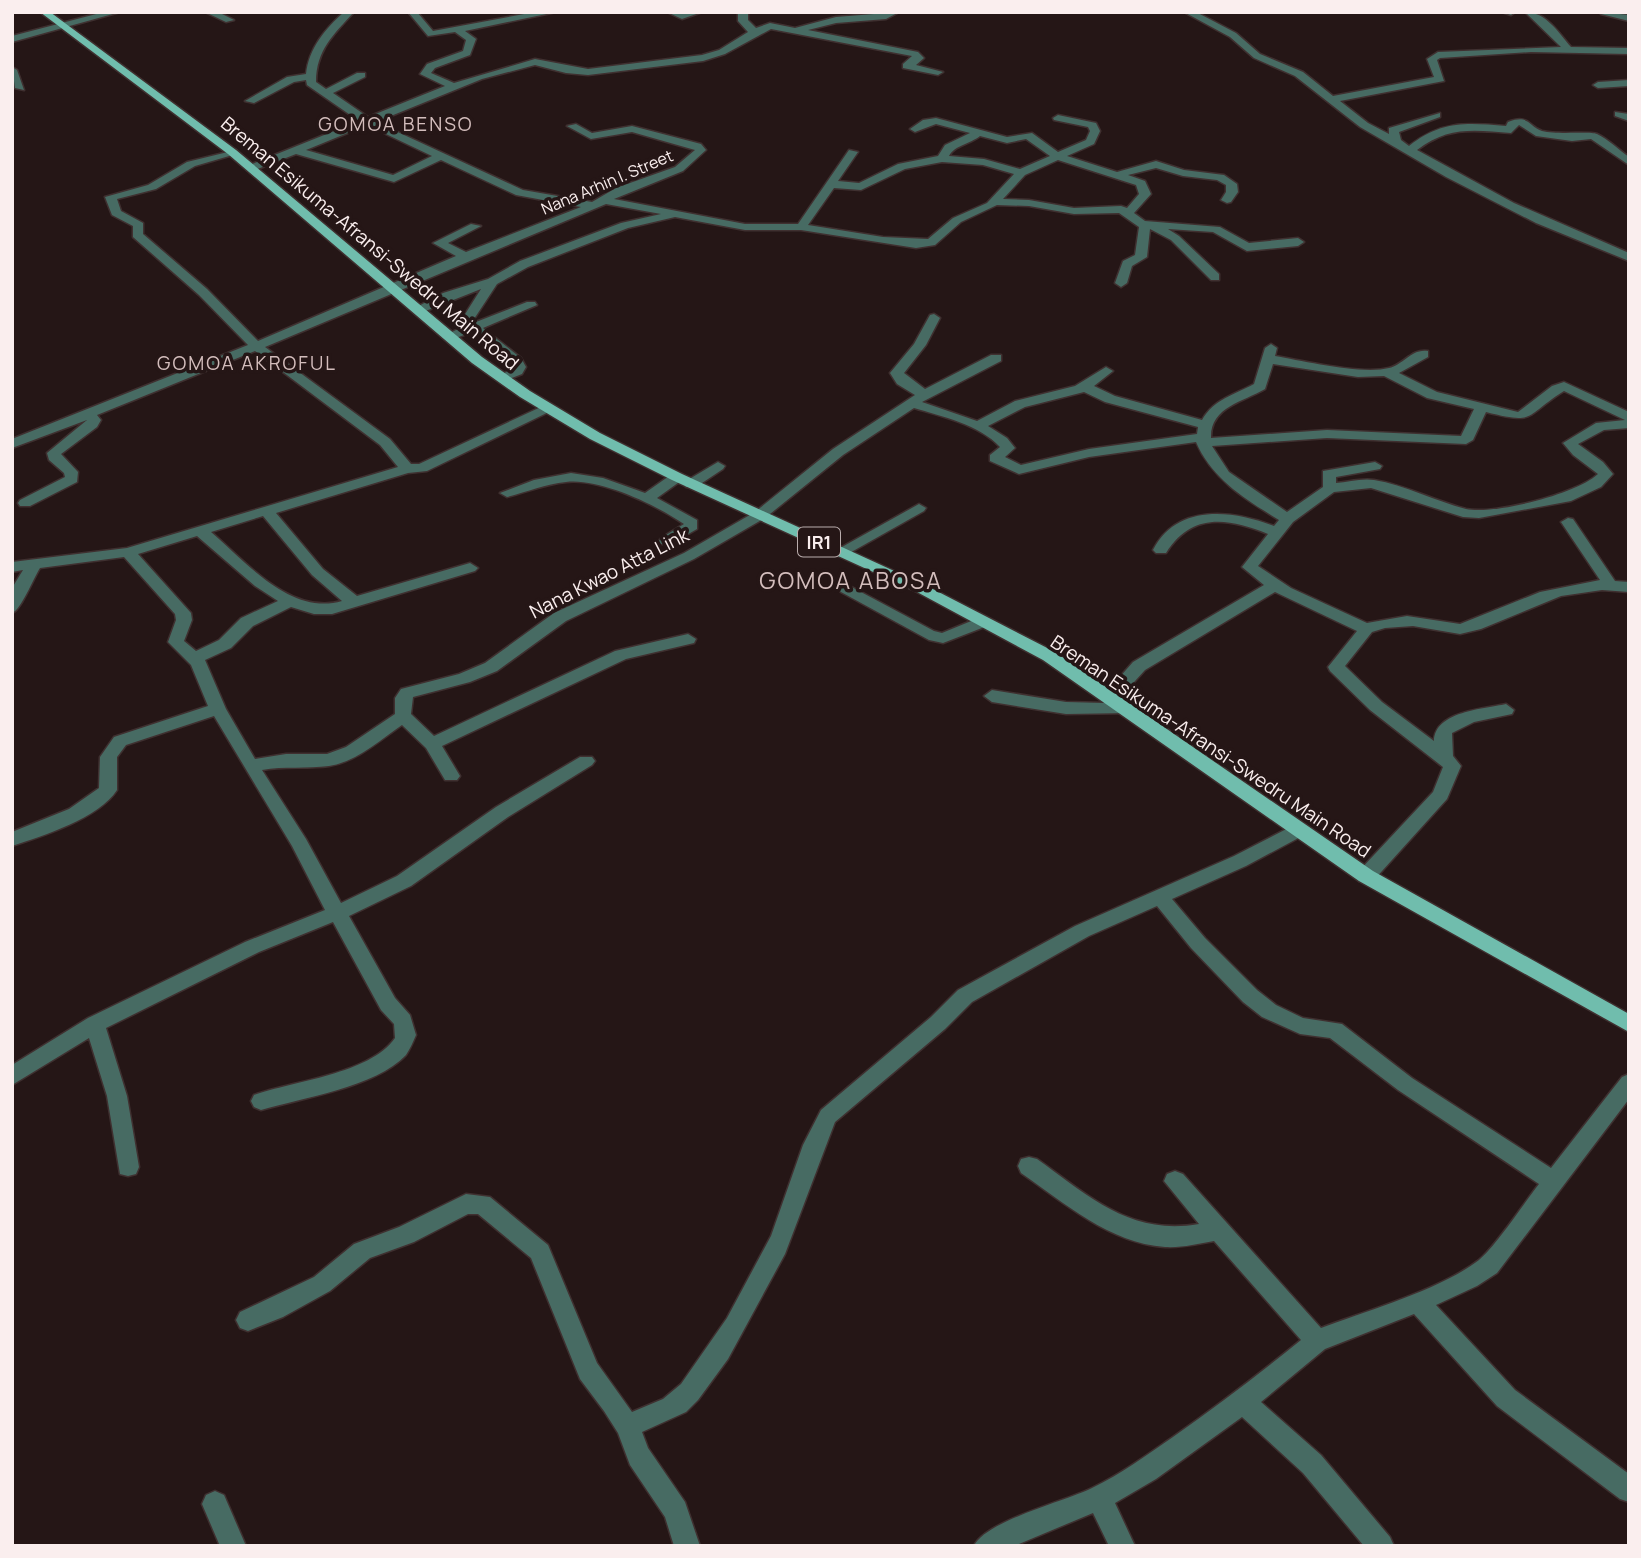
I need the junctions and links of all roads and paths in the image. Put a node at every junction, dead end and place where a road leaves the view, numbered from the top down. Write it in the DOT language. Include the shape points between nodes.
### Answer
graph roads {
  1 [pos="44,12"];
  2 [pos="116,12"];
  3 [pos="209,12"];
  4 [pos="350,12"];
  5 [pos="412,12"];
  6 [pos="552,12"];
  7 [pos="671,12"];
  8 [pos="698,12"];
  9 [pos="743,12"];
  10 [pos="895,12"];
  11 [pos="1188,12"];
  12 [pos="1529,12"];
  13 [pos="1604,12"];
  14 [pos="472,14"];
  15 [pos="94,15"];
  16 [pos="1222,16"];
  17 [pos="1629,18"];
  18 [pos="229,20"];
  19 [pos="1213,24"];
  20 [pos="64,25"];
  21 [pos="478,27"];
  22 [pos="458,30"];
  23 [pos="798,30"];
  24 [pos="753,33"];
  25 [pos="12,39"];
  26 [pos="1568,49"];
  27 [pos="1629,51"];
  28 [pos="12,70"];
  29 [pos="938,72"];
  30 [pos="361,75"];
  31 [pos="311,76"];
  32 [pos="1629,83"];
  33 [pos="1598,85"];
  34 [pos="453,86"];
  35 [pos="20,88"];
  36 [pos="326,93"];
  37 [pos="1333,99"];
  38 [pos="250,101"];
  39 [pos="1436,115"];
  40 [pos="1058,118"];
  41 [pos="368,122"];
  42 [pos="572,126"];
  43 [pos="915,129"];
  44 [pos="978,132"];
  45 [pos="1396,142"];
  46 [pos="295,150"];
  47 [pos="1409,151"];
  48 [pos="232,152"];
  49 [pos="853,152"];
  50 [pos="440,156"];
  51 [pos="1058,157"];
  52 [pos="942,159"];
  53 [pos="1629,162"];
  54 [pos="251,168"];
  55 [pos="1021,173"];
  56 [pos="1118,175"];
  57 [pos="830,184"];
  58 [pos="1227,200"];
  59 [pos="994,202"];
  60 [pos="599,203"];
  61 [pos="1129,212"];
  62 [pos="683,214"];
  63 [pos="1148,224"];
  64 [pos="475,226"];
  65 [pos="801,227"];
  66 [pos="1298,242"];
  67 [pos="466,257"];
  68 [pos="1629,257"];
  69 [pos="1215,277"];
  70 [pos="492,282"];
  71 [pos="1121,283"];
  72 [pos="394,287"];
  73 [pos="531,305"];
  74 [pos="419,309"];
  75 [pos="934,318"];
  76 [pos="474,327"];
  77 [pos="448,337"];
  78 [pos="256,346"];
  79 [pos="1423,354"];
  80 [pos="996,358"];
  81 [pos="1106,371"];
  82 [pos="1390,373"];
  83 [pos="502,378"];
  84 [pos="1087,388"];
  85 [pos="917,399"];
  86 [pos="548,409"];
  87 [pos="1481,409"];
  88 [pos="90,414"];
  89 [pos="1629,417"];
  90 [pos="1629,424"];
  91 [pos="12,426"];
  92 [pos="977,427"];
  93 [pos="1203,435"];
  94 [pos="27,438"];
  95 [pos="12,444"];
  96 [pos="718,466"];
  97 [pos="1375,466"];
  98 [pos="407,469"];
  99 [pos="677,477"];
  100 [pos="691,484"];
  101 [pos="1330,488"];
  102 [pos="508,493"];
  103 [pos="645,499"];
  104 [pos="25,503"];
  105 [pos="919,508"];
  106 [pos="266,510"];
  107 [pos="760,515"];
  108 [pos="1288,519"];
  109 [pos="1568,522"];
  110 [pos="198,529"];
  111 [pos="1277,532"];
  112 [pos="666,541"];
  113 [pos="1161,550"];
  114 [pos="128,552"];
  115 [pos="841,552"];
  116 [pos="36,563"];
  117 [pos="12,566"];
  118 [pos="470,568"];
  119 [pos="1610,584"];
  120 [pos="1274,586"];
  121 [pos="1629,587"];
  122 [pos="846,589"];
  123 [pos="288,602"];
  124 [pos="355,602"];
  125 [pos="12,608"];
  126 [pos="981,622"];
  127 [pos="1366,629"];
  128 [pos="688,639"];
  129 [pos="194,658"];
  130 [pos="992,696"];
  131 [pos="1117,704"];
  132 [pos="403,707"];
  133 [pos="218,709"];
  134 [pos="1506,710"];
  135 [pos="432,744"];
  136 [pos="1445,758"];
  137 [pos="586,761"];
  138 [pos="251,766"];
  139 [pos="451,776"];
  140 [pos="1298,830"];
  141 [pos="12,839"];
  142 [pos="1366,876"];
  143 [pos="1160,897"];
  144 [pos="337,913"];
  145 [pos="95,1024"];
  146 [pos="1629,1024"];
  147 [pos="12,1076"];
  148 [pos="1629,1083"];
  149 [pos="261,1101"];
  150 [pos="1029,1166"];
  151 [pos="128,1167"];
  152 [pos="1175,1181"];
  153 [pos="1554,1182"];
  154 [pos="1218,1230"];
  155 [pos="1418,1302"];
  156 [pos="248,1320"];
  157 [pos="1317,1341"];
  158 [pos="1243,1402"];
  159 [pos="627,1426"];
  160 [pos="1629,1490"];
  161 [pos="1099,1498"];
  162 [pos="215,1504"];
  163 [pos="233,1546"];
  164 [pos="687,1546"];
  165 [pos="987,1546"];
  166 [pos="1122,1546"];
  167 [pos="1381,1546"];
  1 -- 20 [label="main road, Breman Esikuma-Afransi-Swedru Main Road / IR1"];
  2 -- 15 [label="street"];
  3 -- 18 [label="street"];
  4 -- 31 [label="street" via="315,53"];
  5 -- 22 [label="street" via="427,33"];
  6 -- 21 [label="street"];
  7 -- 8 [label="street" via="680,16"];
  9 -- 24 [label="street" via="743,21"];
  10 -- 23 [label="street"];
  11 -- 19 [label="street"];
  12 -- 26 [label="street"];
  13 -- 17 [label="street"];
  14 -- 21 [label="street"];
  15 -- 20 [label="street"];
  16 -- 19 [label="street"];
  19 -- 37 [label="street"];
  20 -- 25 [label="street"];
  20 -- 48 [label="main road, Breman Esikuma-Afransi-Swedru Main Road / IR1"];
  21 -- 22 [label="street"];
  22 -- 34 [label="street" via="472,42 467,54 431,66 425,74"];
  23 -- 24 [label="street" via="773,25"];
  23 -- 29 [label="street" via="915,54 919,58 907,66"];
  24 -- 34 [label="street" via="703,58 591,72 535,62"];
  26 -- 27 [label="street"];
  26 -- 37 [label="street" via="1438,55 1432,59 1438,80"];
  28 -- 35 [label="street"];
  30 -- 36 [label="street"];
  31 -- 36 [label="street" via="311,83"];
  31 -- 38 [label="street" via="275,86"];
  32 -- 33 [label="street"];
  34 -- 41 [label="street"];
  36 -- 41 [label="street"];
  37 -- 45 [label="street" via="1364,125"];
  39 -- 45 [label="street" via="1393,130"];
  40 -- 51 [label="street" via="1088,123 1095,131 1087,145"];
  41 -- 46 [label="street"];
  41 -- 50 [label="street"];
  42 -- 60 [label="street, Nana Arhin I. Street" via="596,136 632,129 701,149 684,167 620,190"];
  43 -- 44 [label="street" via="936,121"];
  44 -- 51 [label="street" via="1007,140 1028,135"];
  44 -- 52 [label="street" via="949,147"];
  45 -- 47 [label="street"];
  46 -- 50 [label="street" via="394,179"];
  46 -- 54 [label="street"];
  47 -- 53 [label="street" via="1426,138 1461,126 1511,130 1518,122 1530,124 1536,133 1593,136"];
  47 -- 68 [label="street" via="1563,230"];
  48 -- 54 [label="main road, Breman Esikuma-Afransi-Swedru Main Road / IR1"];
  48 -- 78 [label="street" via="191,164 152,187 111,197 116,213 139,225 137,235 204,292"];
  49 -- 57 [label="street"];
  50 -- 60 [label="street" via="526,195"];
  51 -- 55 [label="street"];
  51 -- 56 [label="street"];
  52 -- 55 [label="street" via="984,162"];
  52 -- 57 [label="street" via="902,166 861,187"];
  54 -- 72 [label="main road, Breman Esikuma-Afransi-Swedru Main Road / IR1"];
  55 -- 59 [label="street"];
  56 -- 58 [label="street" via="1156,164 1220,177 1233,189"];
  56 -- 61 [label="street" via="1135,180 1146,190"];
  57 -- 65 [label="street"];
  59 -- 61 [label="street"];
  59 -- 65 [label="street" via="957,220 925,244"];
  60 -- 62 [label="street"];
  60 -- 67 [label="street, Nana Arhin I. Street"];
  61 -- 63 [label="street"];
  62 -- 65 [label="street" via="754,228"];
  62 -- 70 [label="street" via="625,225 524,264"];
  63 -- 66 [label="street" via="1216,229 1247,247"];
  63 -- 69 [label="street" via="1175,238"];
  63 -- 71 [label="street" via="1141,256 1127,264"];
  64 -- 67 [label="street" via="439,243"];
  67 -- 72 [label="street, Nana Arhin I. Street"];
  70 -- 74 [label="street"];
  70 -- 76 [label="street" via="469,316"];
  72 -- 74 [label="main road, Breman Esikuma-Afransi-Swedru Main Road / IR1"];
  72 -- 78 [label="street, Nana Arhin I. Street"];
  73 -- 76 [label="street"];
  74 -- 77 [label="main road, Breman Esikuma-Afransi-Swedru Main Road / IR1"];
  75 -- 85 [label="street" via="897,373"];
  76 -- 77 [label="street"];
  76 -- 83 [label="street" via="516,361 517,371"];
  77 -- 83 [label="main road, Breman Esikuma-Afransi-Swedru Main Road / IR1"];
  78 -- 88 [label="street, Nana Arhin I. Street"];
  78 -- 98 [label="street" via="385,442"];
  79 -- 82 [label="street"];
  80 -- 85 [label="street, Nana Kwao Atta Link"];
  81 -- 84 [label="street"];
  82 -- 87 [label="street" via="1432,396"];
  82 -- 93 [label="street" via="1357,373 1269,353 1260,386 1217,408"];
  83 -- 86 [label="main road, Breman Esikuma-Afransi-Swedru Main Road / IR1"];
  84 -- 92 [label="street" via="1036,398 1005,409"];
  84 -- 93 [label="street"];
  85 -- 92 [label="street"];
  85 -- 107 [label="street, Nana Kwao Atta Link" via="838,452"];
  86 -- 98 [label="street" via="430,465"];
  86 -- 99 [label="main road, Breman Esikuma-Afransi-Swedru Main Road / IR1"];
  87 -- 89 [label="street" via="1522,415 1564,386"];
  87 -- 93 [label="street" via="1464,441 1327,434"];
  88 -- 94 [label="street, Nana Arhin I. Street"];
  88 -- 104 [label="street" via="92,424 54,453 72,479"];
  90 -- 101 [label="street" via="1601,426 1570,443 1601,465 1606,474 1599,483 1549,501 1468,514 1372,484"];
  91 -- 94 [label="street"];
  92 -- 93 [label="street" via="1006,443 1006,449 995,458 1019,470 1089,453"];
  93 -- 108 [label="street" via="1209,458 1234,484"];
  94 -- 95 [label="street, Nana Arhin I. Street"];
  96 -- 100 [label="street"];
  97 -- 101 [label="street" via="1328,474"];
  98 -- 106 [label="street"];
  99 -- 100 [label="main road, Breman Esikuma-Afransi-Swedru Main Road / IR1"];
  99 -- 103 [label="street"];
  100 -- 107 [label="main road, Breman Esikuma-Afransi-Swedru Main Road / IR1"];
  101 -- 108 [label="street"];
  102 -- 103 [label="street" via="575,477"];
  103 -- 112 [label="street" via="692,523 690,529"];
  105 -- 115 [label="street"];
  106 -- 110 [label="street"];
  106 -- 124 [label="street" via="323,577"];
  107 -- 115 [label="main road, Breman Esikuma-Afransi-Swedru Main Road / IR1"];
  107 -- 132 [label="street, Nana Kwao Atta Link" via="674,564 560,617 491,667 407,693"];
  108 -- 111 [label="street"];
  109 -- 119 [label="street"];
  110 -- 114 [label="street"];
  110 -- 123 [label="street"];
  111 -- 113 [label="street" via="1243,520 1218,518 1178,527 1164,539"];
  111 -- 120 [label="street" via="1250,567"];
  114 -- 116 [label="street"];
  114 -- 129 [label="street" via="183,613 176,642"];
  115 -- 126 [label="main road, Breman Esikuma-Afransi-Swedru Main Road / IR1"];
  116 -- 117 [label="street"];
  116 -- 125 [label="street"];
  118 -- 124 [label="street"];
  119 -- 121 [label="street"];
  119 -- 127 [label="street" via="1562,591 1464,628 1395,621"];
  120 -- 127 [label="street"];
  120 -- 131 [label="street" via="1139,666"];
  122 -- 126 [label="street" via="929,635 943,638"];
  123 -- 124 [label="street" via="321,610"];
  123 -- 129 [label="street" via="247,622 225,644"];
  126 -- 131 [label="main road, Breman Esikuma-Afransi-Swedru Main Road / IR1" via="1049,656"];
  127 -- 136 [label="street" via="1336,667 1376,706"];
  128 -- 135 [label="street" via="621,655"];
  129 -- 133 [label="street"];
  130 -- 131 [label="street" via="1066,708"];
  131 -- 140 [label="main road, Breman Esikuma-Afransi-Swedru Main Road / IR1"];
  132 -- 135 [label="street"];
  132 -- 138 [label="street, Nana Kwao Atta Link" via="352,751 329,760"];
  133 -- 138 [label="street"];
  133 -- 141 [label="street" via="120,741 106,757 108,790 99,800 59,822"];
  134 -- 136 [label="street" via="1447,727 1443,734"];
  135 -- 139 [label="street"];
  136 -- 142 [label="street" via="1452,766 1441,795"];
  137 -- 144 [label="street" via="404,881"];
  138 -- 144 [label="street"];
  140 -- 142 [label="main road, Breman Esikuma-Afransi-Swedru Main Road / IR1"];
  140 -- 143 [label="street"];
  142 -- 146 [label="main road, Breman Esikuma-Afransi-Swedru Main Road / IR1"];
  143 -- 153 [label="street" via="1198,943 1269,1011 1300,1026 1335,1030 1405,1084"];
  143 -- 159 [label="street" via="1082,931 965,996 828,1116 783,1236 699,1382 676,1405"];
  144 -- 145 [label="street" via="252,947"];
  144 -- 149 [label="street" via="407,1035 382,1061 339,1079"];
  145 -- 147 [label="street"];
  145 -- 151 [label="street" via="117,1096"];
  148 -- 153 [label="street"];
  150 -- 154 [label="street" via="1119,1227 1160,1237"];
  152 -- 154 [label="street"];
  153 -- 155 [label="street" via="1489,1266"];
  154 -- 157 [label="street"];
  155 -- 157 [label="street"];
  155 -- 160 [label="street" via="1506,1398"];
  156 -- 159 [label="street" via="322,1284 362,1251 407,1235 466,1204 482,1204 540,1252 588,1371"];
  157 -- 158 [label="street"];
  158 -- 161 [label="street"];
  158 -- 167 [label="street" via="1312,1464"];
  159 -- 164 [label="street" via="639,1456 676,1511"];
  161 -- 165 [label="street"];
  161 -- 166 [label="street"];
  162 -- 163 [label="street"];
}
